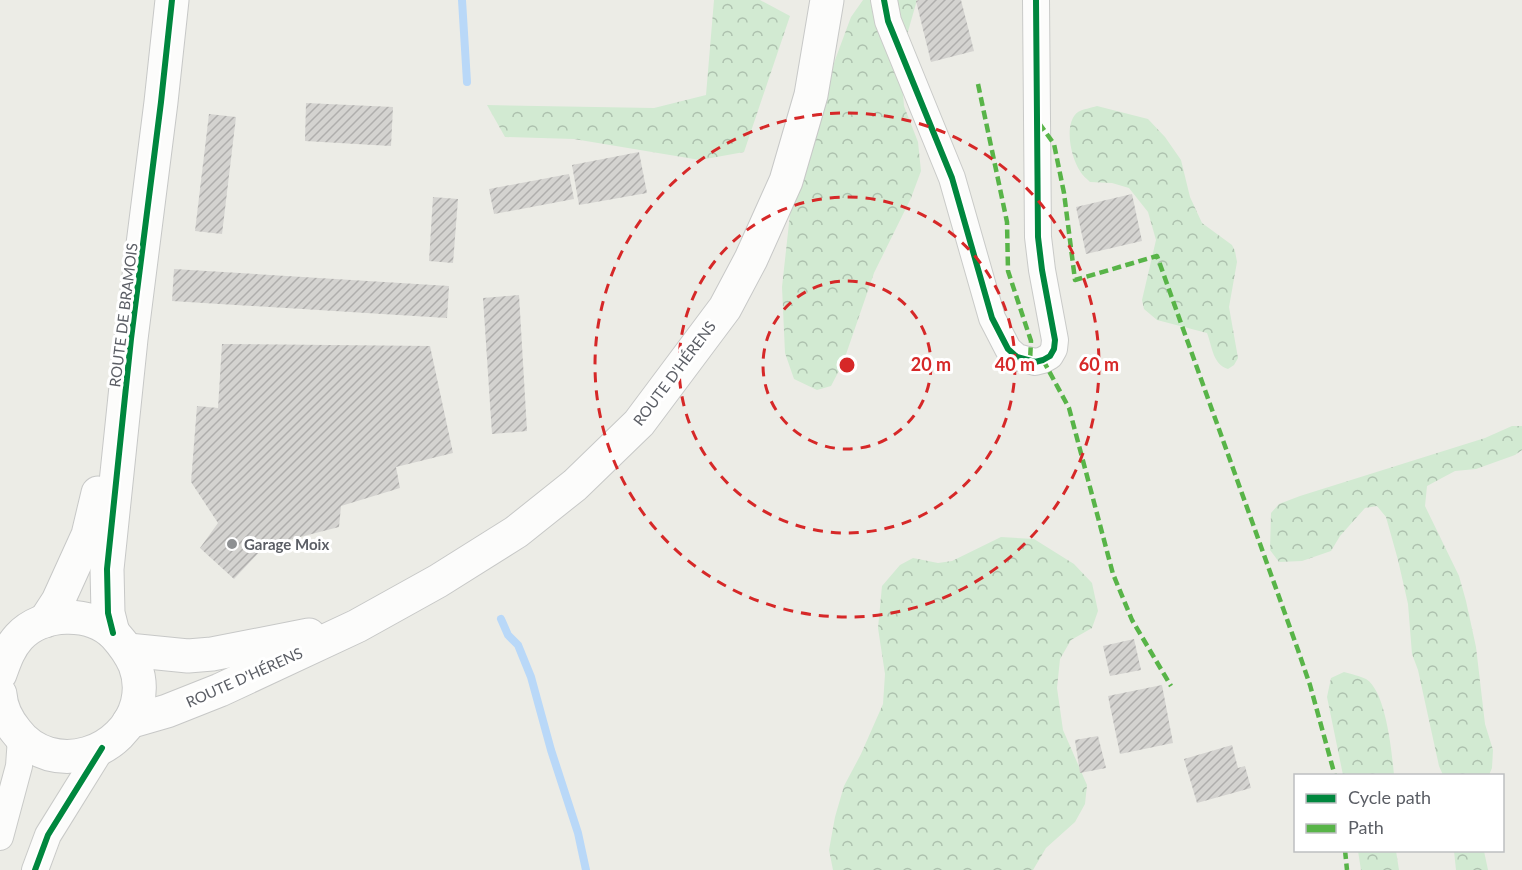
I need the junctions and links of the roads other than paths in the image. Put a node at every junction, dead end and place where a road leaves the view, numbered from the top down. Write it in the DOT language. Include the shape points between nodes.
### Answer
graph roads {
  1 [pos="172,0"];
  2 [pos="827,0"];
  3 [pos="884,0"];
  4 [pos="1036,0"];
  5 [pos="131,339"];
  6 [pos="357,626"];
  7 [pos="22,634"];
  8 [pos="120,641"];
  9 [pos="0,674"];
  10 [pos="7,716"];
  11 [pos="129,722"];
  12 [pos="102,748"];
  13 [pos="0,837"];
  14 [pos="35,870"];
  1 -- 5 [label="main road, ROUTE DE BRAMOIS"];
  2 -- 6 [label="main road, ROUTE D'HÉRENS" via="812,95 786,181 725,308 639,423 575,485 516,532"];
  3 -- 4 [label="street" via="888,21 952,178 992,318 1008,349 1017,357 1035,362 1050,356 1055,340 1038,237"];
  5 -- 7 [label="main road, ROUTE DE BRAMOIS" via="88,535 58,601"];
  5 -- 8 [label="main road, ROUTE DE BRAMOIS" via="107,569 108,613"];
  6 -- 8 [label="main road, ROUTE D'HÉRENS" via="188,656 144,652"];
  6 -- 11 [label="main road, ROUTE D'HÉRENS" via="220,690"];
  7 -- 8 [label="main road" via="65,617 98,623"];
  7 -- 9 [label="main road, ROUTE DE BRAMOIS" via="8,651"];
  8 -- 11 [label="main road, ROUTE DE BRAMOIS" via="136,667 136,705"];
  10 -- 12 [label="main road" via="39,751 60,757 82,756"];
  10 -- 13 [label="street" via="19,766"];
  11 -- 12 [label="main road" via="118,737"];
  12 -- 14 [label="street" via="48,836"];
}
